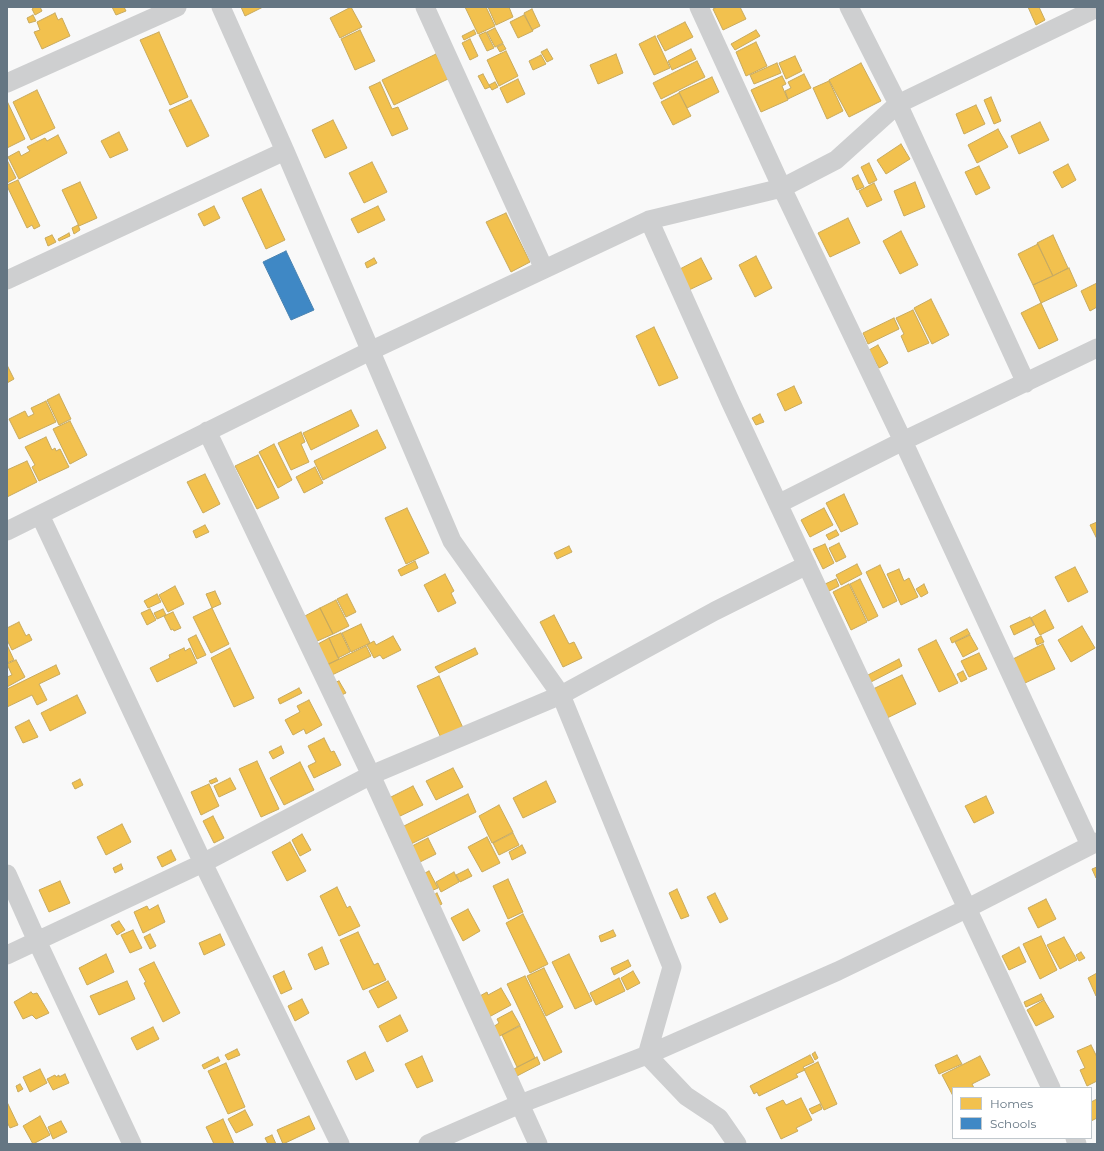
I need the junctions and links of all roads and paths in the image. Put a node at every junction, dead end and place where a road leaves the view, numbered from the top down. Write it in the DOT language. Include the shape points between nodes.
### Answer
graph roads {
  1 [pos="177,7"];
  2 [pos="221,7"];
  3 [pos="426,7"];
  4 [pos="699,7"];
  5 [pos="849,7"];
  6 [pos="1097,8"];
  7 [pos="7,83"];
  8 [pos="898,104"];
  9 [pos="285,151"];
  10 [pos="782,188"];
  11 [pos="649,220"];
  12 [pos="544,269"];
  13 [pos="7,280"];
  14 [pos="1097,348"];
  15 [pos="370,351"];
  16 [pos="1026,383"];
  17 [pos="207,431"];
  18 [pos="903,441"];
  19 [pos="778,504"];
  20 [pos="40,515"];
  21 [pos="7,531"];
  22 [pos="807,565"];
  23 [pos="561,695"];
  24 [pos="371,775"];
  25 [pos="1093,844"];
  26 [pos="202,863"];
  27 [pos="7,874"];
  28 [pos="968,908"];
  29 [pos="37,941"];
  30 [pos="7,955"];
  31 [pos="647,1055"];
  32 [pos="1051,1087"];
  33 [pos="520,1104"];
  34 [pos="132,1144"];
  35 [pos="340,1144"];
  36 [pos="428,1144"];
  37 [pos="538,1144"];
  38 [pos="737,1144"];
  1 -- 7 [label="street"];
  2 -- 9 [label="street"];
  3 -- 12 [label="street"];
  4 -- 10 [label="street"];
  5 -- 8 [label="street"];
  6 -- 8 [label="street"];
  8 -- 10 [label="street" via="836,160"];
  8 -- 16 [label="street"];
  9 -- 13 [label="street"];
  9 -- 15 [label="street"];
  10 -- 11 [label="street"];
  10 -- 18 [label="street"];
  11 -- 12 [label="street"];
  11 -- 19 [label="street"];
  12 -- 15 [label="street"];
  14 -- 16 [label="street"];
  15 -- 17 [label="street"];
  15 -- 23 [label="street" via="452,541"];
  16 -- 18 [label="street"];
  17 -- 20 [label="street"];
  17 -- 24 [label="street"];
  18 -- 19 [label="street"];
  18 -- 25 [label="street"];
  19 -- 22 [label="street"];
  20 -- 21 [label="street"];
  20 -- 26 [label="street"];
  22 -- 23 [label="street" via="715,611"];
  22 -- 28 [label="street"];
  23 -- 24 [label="street"];
  23 -- 31 [label="street" via="672,967"];
  24 -- 26 [label="street"];
  24 -- 33 [label="street"];
  25 -- 28 [label="street"];
  26 -- 29 [label="street"];
  26 -- 35 [label="street"];
  27 -- 29 [label="street"];
  28 -- 31 [label="street" via="838,971"];
  28 -- 32 [label="street"];
  29 -- 30 [label="street"];
  29 -- 34 [label="street"];
  31 -- 33 [label="street"];
  31 -- 38 [label="street" via="686,1096 719,1118"];
  33 -- 36 [label="street"];
  33 -- 37 [label="street"];
}
